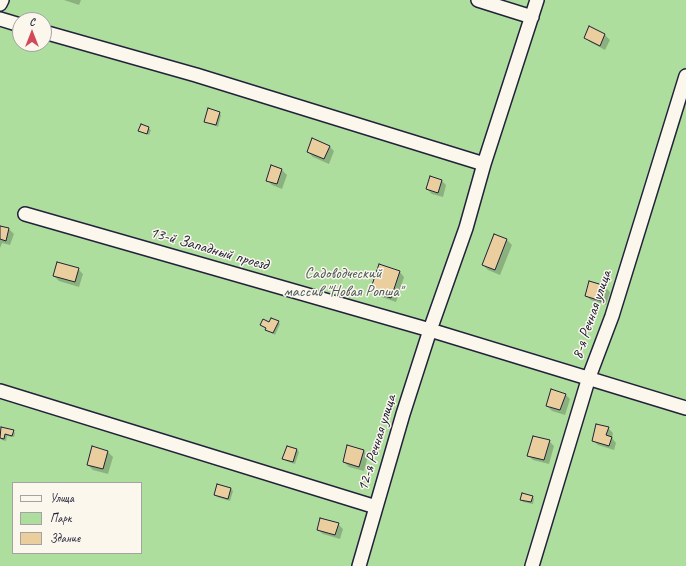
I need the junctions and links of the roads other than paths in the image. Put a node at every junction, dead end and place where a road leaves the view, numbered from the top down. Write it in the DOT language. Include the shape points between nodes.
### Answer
graph roads {
  1 [pos="2,0"];
  2 [pos="478,0"];
  3 [pos="537,0"];
  4 [pos="0,4"];
  5 [pos="532,17"];
  6 [pos="0,19"];
  7 [pos="12,23"];
  8 [pos="52,34"];
  9 [pos="686,76"];
  10 [pos="484,164"];
  11 [pos="24,214"];
  12 [pos="430,330"];
  13 [pos="589,377"];
  14 [pos="0,391"];
  15 [pos="686,408"];
  16 [pos="376,507"];
  17 [pos="359,566"];
  18 [pos="532,566"];
  1 -- 4 [label="street"];
  2 -- 5 [label="street"];
  3 -- 5 [label="street, 12-я Речная улица"];
  5 -- 10 [label="street, 12-я Речная улица"];
  6 -- 7 [label="street"];
  8 -- 10 [label="street" via="196,75"];
  9 -- 13 [label="street, 8-я Речная улица" via="612,316"];
  10 -- 12 [label="street, 12-я Речная улица" via="466,228"];
  11 -- 12 [label="street, 13-й Западный проезд"];
  12 -- 13 [label="street, 13-й Западный проезд"];
  12 -- 16 [label="street, 12-я Речная улица"];
  13 -- 15 [label="street, 13-й Западный проезд"];
  13 -- 18 [label="street, 8-я Речная улица"];
  14 -- 16 [label="street"];
  16 -- 17 [label="street, 12-я Речная улица"];
}
